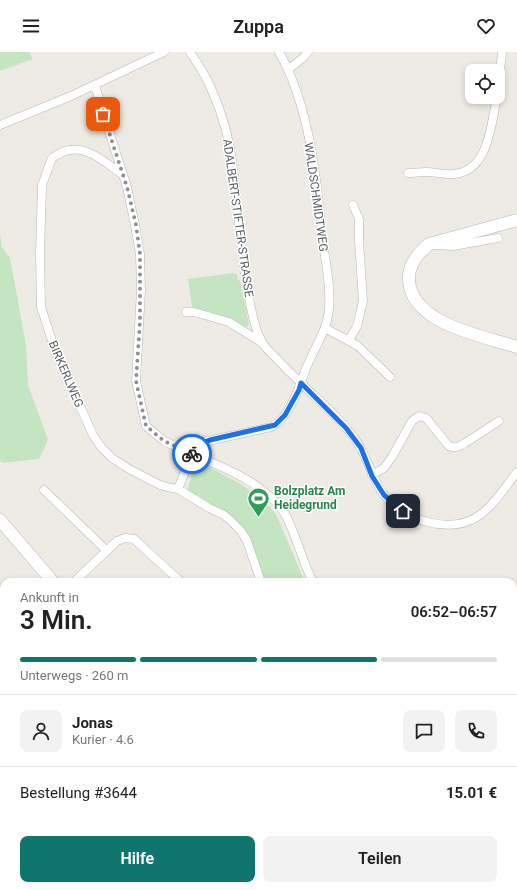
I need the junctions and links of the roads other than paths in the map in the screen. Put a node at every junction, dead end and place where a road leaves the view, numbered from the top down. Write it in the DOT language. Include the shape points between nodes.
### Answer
graph roads {
  1 [pos="164,52"];
  2 [pos="190,52"];
  3 [pos="279,52"];
  4 [pos="308,52"];
  5 [pos="502,52"];
  6 [pos="501,64"];
  7 [pos="289,69"];
  8 [pos="95,85"];
  9 [pos="495,104"];
  10 [pos="0,125"];
  11 [pos="408,173"];
  12 [pos="122,174"];
  13 [pos="353,204"];
  14 [pos="517,220"];
  15 [pos="498,238"];
  16 [pos="428,245"];
  17 [pos="186,312"];
  18 [pos="325,328"];
  19 [pos="349,340"];
  20 [pos="261,342"];
  21 [pos="517,346"];
  22 [pos="390,376"];
  23 [pos="301,383"];
  24 [pos="499,421"];
  25 [pos="192,454"];
  26 [pos="517,472"];
  27 [pos="372,476"];
  28 [pos="178,489"];
  29 [pos="44,490"];
  30 [pos="0,520"];
  31 [pos="107,551"];
  32 [pos="50,578"];
  33 [pos="78,578"];
  34 [pos="177,578"];
  35 [pos="260,578"];
  36 [pos="311,578"];
  1 -- 8 [label="street"];
  2 -- 20 [label="street, ADALBERT-STIFTER-STRASSE" via="210,85 224,124 233,167 244,270 255,326"];
  3 -- 7 [label="street, WALDSCHMIDTWEG"];
  4 -- 7 [label="street"];
  5 -- 6 [label="street"];
  7 -- 18 [label="street, WALDSCHMIDTWEG" via="301,106 316,176 328,287 329,310"];
  8 -- 10 [label="street"];
  8 -- 12 [label="street"];
  9 -- 11 [label="street" via="485,150 469,170 449,174"];
  12 -- 25 [label="street" via="136,225 140,254 140,321 136,381 146,426 164,441"];
  12 -- 28 [label="street, BIRKERLWEG" via="82,149 69,150 52,158 42,185 41,307 56,353 86,421 101,447 129,469 160,485"];
  13 -- 19 [label="street" via="359,219 363,301 357,326"];
  14 -- 16 [label="street"];
  15 -- 16 [label="street" via="453,246"];
  16 -- 21 [label="street" via="412,263 409,278 412,294 422,308 437,319 455,327"];
  17 -- 20 [label="street, ADALBERT-STIFTER-STRASSE" via="229,322"];
  18 -- 19 [label="street"];
  18 -- 23 [label="street, WALDSCHMIDTWEG"];
  19 -- 22 [label="street"];
  20 -- 23 [label="street, ADALBERT-STIFTER-STRASSE"];
  23 -- 25 [label="street, WALDSCHMIDTWEG" via="285,415 275,425 210,440 200,444"];
  23 -- 27 [label="street, ADALBERT-STIFTER-STRASSE" via="346,428 361,448"];
  24 -- 27 [label="street" via="465,443 452,447 426,418 419,416 412,421 384,468"];
  25 -- 28 [label="street"];
  25 -- 36 [label="street" via="247,480 268,496 285,516"];
  26 -- 27 [label="street, ADALBERT-STIFTER-STRASSE" via="486,510 471,520 456,524 429,522 408,514 384,495"];
  28 -- 35 [label="street, BIRKERLWEG" via="224,515 241,531"];
  29 -- 31 [label="street"];
  30 -- 32 [label="street"];
  31 -- 33 [label="street"];
  31 -- 34 [label="street" via="117,541 125,538 134,539"];
}
